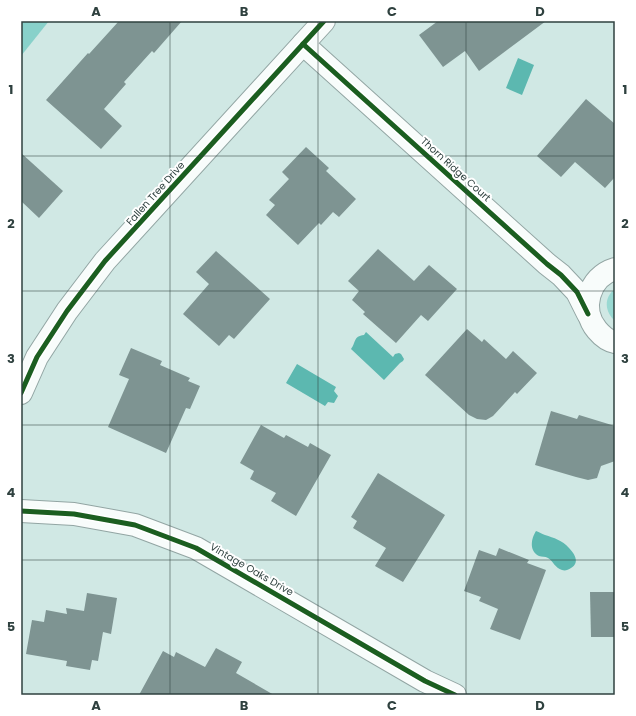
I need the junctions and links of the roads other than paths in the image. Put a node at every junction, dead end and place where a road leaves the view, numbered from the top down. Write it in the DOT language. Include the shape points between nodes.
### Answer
graph roads {
  1 [pos="324,21"];
  2 [pos="304,44"];
  3 [pos="612,270"];
  4 [pos="561,275"];
  5 [pos="588,314"];
  6 [pos="615,342"];
  7 [pos="21,393"];
  8 [pos="21,511"];
  9 [pos="455,695"];
  1 -- 2 [label="street, Fallen Tree Drive"];
  2 -- 4 [label="street, Thorn Ridge Court"];
  2 -- 7 [label="street, Fallen Tree Drive" via="105,261 37,357"];
  3 -- 4 [label="street"];
  3 -- 5 [label="street" via="599,278 592,289 588,301"];
  4 -- 5 [label="street, Thorn Ridge Court" via="577,292"];
  5 -- 6 [label="street, Thorn Ridge Court" via="593,326 601,335"];
  8 -- 9 [label="street, Vintage Oaks Drive" via="74,514 135,525 196,548 426,681"];
}
